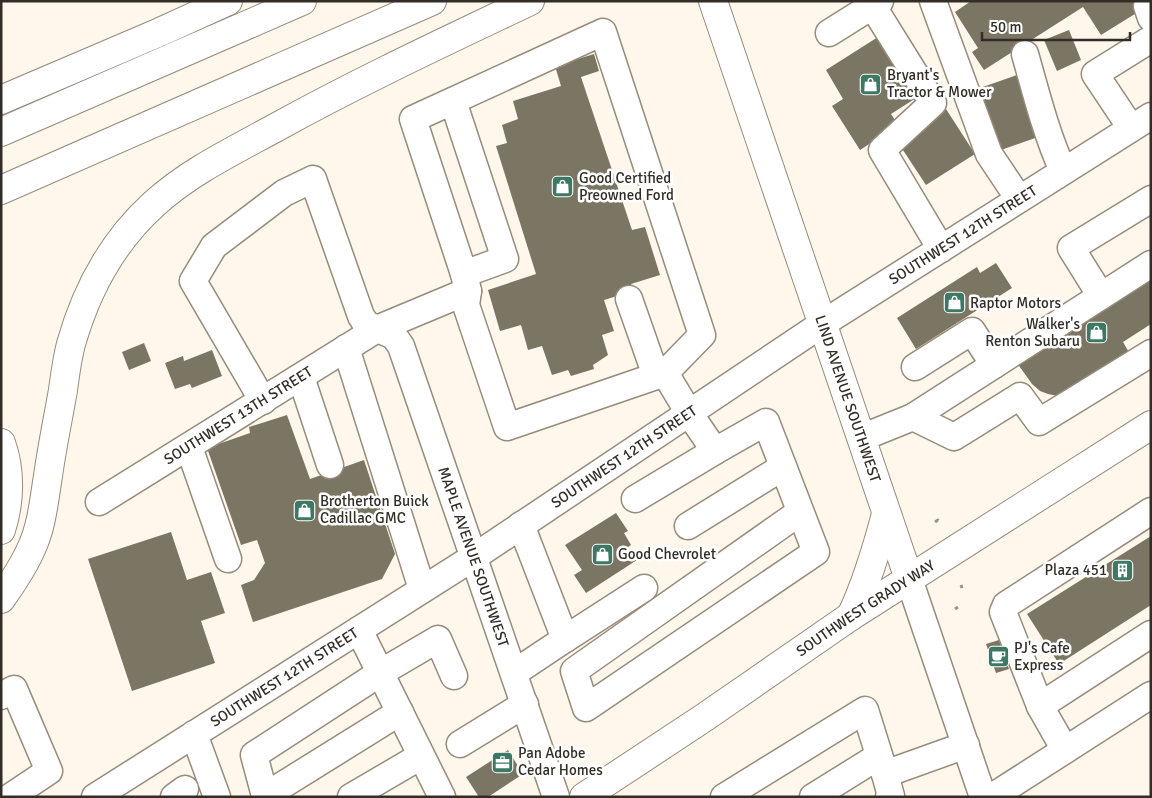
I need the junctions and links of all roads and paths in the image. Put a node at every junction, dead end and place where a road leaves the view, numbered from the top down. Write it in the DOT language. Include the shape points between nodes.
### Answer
graph roads {
  1 [pos="228,1"];
  2 [pos="302,1"];
  3 [pos="432,1"];
  4 [pos="530,1"];
  5 [pos="713,1"];
  6 [pos="933,1"];
  7 [pos="876,3"];
  8 [pos="829,33"];
  9 [pos="1151,38"];
  10 [pos="1025,54"];
  11 [pos="1,100"];
  12 [pos="453,101"];
  13 [pos="1141,122"];
  14 [pos="1,132"];
  15 [pos="1064,171"];
  16 [pos="1,190"];
  17 [pos="1019,199"];
  18 [pos="1151,199"];
  19 [pos="941,249"];
  20 [pos="1151,264"];
  21 [pos="466,283"];
  22 [pos="1100,296"];
  23 [pos="629,299"];
  24 [pos="822,324"];
  25 [pos="377,329"];
  26 [pos="346,348"];
  27 [pos="1151,354"];
  28 [pos="994,365"];
  29 [pos="914,367"];
  30 [pos="661,374"];
  31 [pos="301,377"];
  32 [pos="263,400"];
  33 [pos="689,413"];
  34 [pos="913,417"];
  35 [pos="1151,425"];
  36 [pos="861,438"];
  37 [pos="1,443"];
  38 [pos="189,447"];
  39 [pos="715,451"];
  40 [pos="330,465"];
  41 [pos="783,467"];
  42 [pos="635,499"];
  43 [pos="100,502"];
  44 [pos="1151,511"];
  45 [pos="800,512"];
  46 [pos="886,514"];
  47 [pos="520,525"];
  48 [pos="688,526"];
  49 [pos="1,530"];
  50 [pos="474,557"];
  51 [pos="228,559"];
  52 [pos="909,579"];
  53 [pos="644,588"];
  54 [pos="422,589"];
  55 [pos="1,599"];
  56 [pos="851,616"];
  57 [pos="359,630"];
  58 [pos="1151,634"];
  59 [pos="565,638"];
  60 [pos="380,673"];
  61 [pos="514,673"];
  62 [pos="454,676"];
  63 [pos="1151,695"];
  64 [pos="1,696"];
  65 [pos="524,704"];
  66 [pos="1040,706"];
  67 [pos="400,712"];
  68 [pos="194,734"];
  69 [pos="460,744"];
  70 [pos="966,745"];
  71 [pos="1065,750"];
  72 [pos="421,756"];
  73 [pos="884,776"];
  74 [pos="1,782"];
  75 [pos="732,794"];
  76 [pos="9,797"];
  77 [pos="95,797"];
  78 [pos="217,797"];
  79 [pos="351,797"];
  80 [pos="442,797"];
  81 [pos="556,797"];
  82 [pos="584,797"];
  83 [pos="813,797"];
  84 [pos="984,797"];
  85 [pos="992,797"];
  1 -- 11 [label="main road"];
  2 -- 14 [label="main road"];
  3 -- 16 [label="main road"];
  4 -- 55 [label="main road" via="393,66 212,163 171,190 129,230 105,263 83,307 71,346 42,518 21,572"];
  5 -- 24 [label="main road, LIND AVENUE SOUTHWEST"];
  6 -- 17 [label="street" via="989,154"];
  7 -- 8 [label="street"];
  7 -- 19 [label="street" via="934,103 882,150"];
  9 -- 13 [label="street" via="1095,74"];
  10 -- 15 [label="street" via="1053,149"];
  12 -- 21 [label="street, SOUTHWEST 13TH STREET" via="505,259"];
  12 -- 21 [label="street" via="413,119"];
  12 -- 30 [label="street" via="603,32 702,335"];
  13 -- 15 [label="street, SOUTHWEST 12TH STREET"];
  15 -- 17 [label="street, SOUTHWEST 12TH STREET"];
  17 -- 19 [label="street, SOUTHWEST 12TH STREET"];
  18 -- 22 [label="street" via="1071,248"];
  19 -- 24 [label="street, SOUTHWEST 12TH STREET"];
  20 -- 22 [label="street"];
  21 -- 25 [label="street, SOUTHWEST 13TH STREET"];
  21 -- 30 [label="street" via="466,305 507,427"];
  22 -- 28 [label="street"];
  23 -- 30 [label="street"];
  24 -- 33 [label="street, SOUTHWEST 12TH STREET"];
  24 -- 36 [label="main road, LIND AVENUE SOUTHWEST"];
  25 -- 26 [label="street, SOUTHWEST 13TH STREET"];
  25 -- 32 [label="street, MAPLE AVENUE SOUTHWEST" via="366,324 362,316 313,180 284,193 214,246 193,281"];
  25 -- 50 [label="street, MAPLE AVENUE SOUTHWEST" via="394,336 401,346"];
  26 -- 31 [label="street, SOUTHWEST 13TH STREET"];
  26 -- 54 [label="street"];
  27 -- 34 [label="street" via="1039,422 1020,396 954,437"];
  28 -- 29 [label="street" via="972,331"];
  28 -- 34 [label="street"];
  30 -- 33 [label="street"];
  31 -- 32 [label="street, SOUTHWEST 13TH STREET"];
  31 -- 40 [label="street"];
  32 -- 38 [label="street, SOUTHWEST 13TH STREET"];
  33 -- 39 [label="street"];
  33 -- 47 [label="street, SOUTHWEST 12TH STREET"];
  34 -- 36 [label="street"];
  35 -- 52 [label="main road, SOUTHWEST GRADY WAY"];
  36 -- 46 [label="main road, LIND AVENUE SOUTHWEST"];
  37 -- 49 [label="main road" via="8,474 8,500"];
  38 -- 43 [label="street, SOUTHWEST 13TH STREET"];
  38 -- 51 [label="street"];
  39 -- 41 [label="street" via="766,422"];
  39 -- 42 [label="street"];
  41 -- 45 [label="street"];
  41 -- 48 [label="street"];
  44 -- 66 [label="street" via="1006,605 1004,612"];
  45 -- 45 [label="street" via="816,552 586,708 574,671"];
  46 -- 52 [label="main road, LIND AVENUE SOUTHWEST"];
  46 -- 56 [label="main road" via="866,582"];
  47 -- 50 [label="street, SOUTHWEST 12TH STREET"];
  47 -- 59 [label="street"];
  50 -- 54 [label="street, SOUTHWEST 12TH STREET"];
  50 -- 61 [label="street, MAPLE AVENUE SOUTHWEST"];
  52 -- 56 [label="main road, SOUTHWEST GRADY WAY"];
  52 -- 70 [label="street, LIND AVENUE SOUTHWEST"];
  53 -- 59 [label="street"];
  54 -- 57 [label="street, SOUTHWEST 12TH STREET"];
  56 -- 82 [label="main road, SOUTHWEST GRADY WAY"];
  57 -- 60 [label="street"];
  57 -- 68 [label="street, SOUTHWEST 12TH STREET"];
  58 -- 66 [label="street"];
  59 -- 61 [label="street"];
  60 -- 62 [label="street" via="438,639"];
  60 -- 67 [label="street"];
  60 -- 67 [label="street" via="254,755 265,796"];
  61 -- 65 [label="street, MAPLE AVENUE SOUTHWEST"];
  63 -- 71 [label="street"];
  64 -- 76 [label="street" via="14,689 49,771"];
  65 -- 69 [label="street"];
  65 -- 81 [label="street, MAPLE AVENUE SOUTHWEST"];
  66 -- 71 [label="street"];
  67 -- 72 [label="street"];
  68 -- 77 [label="street, SOUTHWEST 12TH STREET"];
  68 -- 78 [label="street"];
  70 -- 73 [label="street"];
  70 -- 84 [label="street, LIND AVENUE SOUTHWEST"];
  71 -- 85 [label="street"];
  72 -- 79 [label="street"];
  72 -- 80 [label="street"];
  73 -- 75 [label="street" via="865,710"];
  73 -- 83 [label="street"];
  74 -- 76 [label="street"];
}
